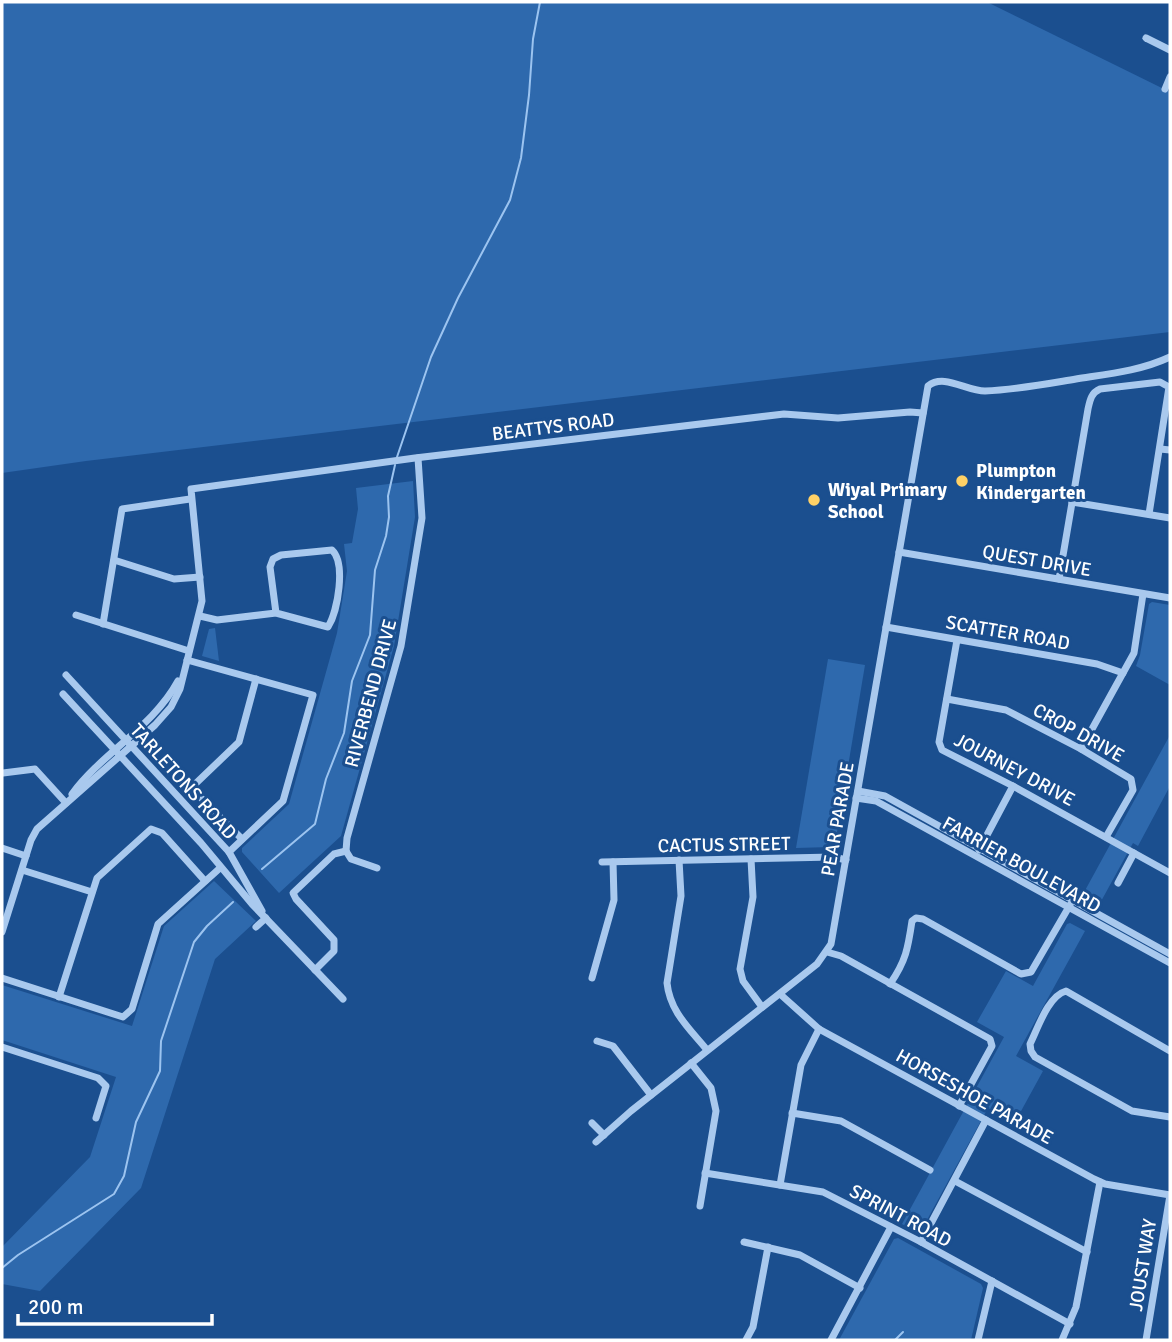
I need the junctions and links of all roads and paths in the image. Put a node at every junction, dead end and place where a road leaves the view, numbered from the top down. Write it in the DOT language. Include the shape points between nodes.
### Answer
graph roads {
  1 [pos="1146,38"];
  2 [pos="1170,50"];
  3 [pos="1170,77"];
  4 [pos="1165,89"];
  5 [pos="1170,357"];
  6 [pos="923,413"];
  7 [pos="1160,449"];
  8 [pos="1170,450"];
  9 [pos="418,458"];
  10 [pos="190,495"];
  11 [pos="1072,502"];
  12 [pos="1149,514"];
  13 [pos="1170,518"];
  14 [pos="899,552"];
  15 [pos="114,560"];
  16 [pos="200,578"];
  17 [pos="1059,579"];
  18 [pos="1143,594"];
  19 [pos="1170,598"];
  20 [pos="276,613"];
  21 [pos="76,615"];
  22 [pos="200,616"];
  23 [pos="103,624"];
  24 [pos="886,627"];
  25 [pos="957,640"];
  26 [pos="189,651"];
  27 [pos="187,660"];
  28 [pos="1123,673"];
  29 [pos="66,676"];
  30 [pos="256,679"];
  31 [pos="63,694"];
  32 [pos="947,699"];
  33 [pos="122,748"];
  34 [pos="1081,749"];
  35 [pos="3,773"];
  36 [pos="1013,786"];
  37 [pos="857,794"];
  38 [pos="66,803"];
  39 [pos="1107,837"];
  40 [pos="242,839"];
  41 [pos="2,848"];
  42 [pos="346,850"];
  43 [pos="978,851"];
  44 [pos="229,852"];
  45 [pos="1134,853"];
  46 [pos="26,856"];
  47 [pos="751,859"];
  48 [pos="679,860"];
  49 [pos="846,860"];
  50 [pos="602,862"];
  51 [pos="612,862"];
  52 [pos="220,868"];
  53 [pos="377,868"];
  54 [pos="22,870"];
  55 [pos="1170,873"];
  56 [pos="205,881"];
  57 [pos="1118,883"];
  58 [pos="92,892"];
  59 [pos="1070,904"];
  60 [pos="266,918"];
  61 [pos="3,922"];
  62 [pos="257,927"];
  63 [pos="2,932"];
  64 [pos="827,952"];
  65 [pos="1170,954"];
  66 [pos="1170,963"];
  67 [pos="315,970"];
  68 [pos="2,978"];
  69 [pos="592,978"];
  70 [pos="890,984"];
  71 [pos="780,995"];
  72 [pos="59,997"];
  73 [pos="343,999"];
  74 [pos="762,1007"];
  75 [pos="820,1029"];
  76 [pos="597,1041"];
  77 [pos="2,1047"];
  78 [pos="707,1050"];
  79 [pos="1170,1051"];
  80 [pos="691,1063"];
  81 [pos="652,1095"];
  82 [pos="959,1106"];
  83 [pos="792,1113"];
  84 [pos="1170,1117"];
  85 [pos="96,1118"];
  86 [pos="986,1121"];
  87 [pos="592,1123"];
  88 [pos="604,1135"];
  89 [pos="596,1142"];
  90 [pos="930,1170"];
  91 [pos="705,1173"];
  92 [pos="955,1181"];
  93 [pos="1100,1182"];
  94 [pos="692,1185"];
  95 [pos="780,1185"];
  96 [pos="703,1186"];
  97 [pos="1170,1195"];
  98 [pos="700,1206"];
  99 [pos="891,1227"];
  100 [pos="744,1242"];
  101 [pos="921,1242"];
  102 [pos="768,1247"];
  103 [pos="1087,1252"];
  104 [pos="992,1281"];
  105 [pos="860,1288"];
  106 [pos="1070,1324"];
  107 [pos="746,1340"];
  108 [pos="831,1340"];
  109 [pos="978,1340"];
  110 [pos="1062,1340"];
  111 [pos="1146,1340"];
  1 -- 2 [label="street"];
  3 -- 4 [label="street"];
  5 -- 6 [label="street, PEAR PARADE" via="1145,368 982,391 934,381"];
  6 -- 9 [label="street, BEATTYS ROAD" via="838,418 784,414"];
  6 -- 14 [label="street, PEAR PARADE"];
  7 -- 8 [label="street"];
  7 -- 11 [label="street" via="1166,384 1094,391"];
  7 -- 12 [label="street"];
  9 -- 10 [label="street, BEATTYS ROAD" via="194,488"];
  9 -- 42 [label="street, RIVERBEND DRIVE" via="422,518 401,646"];
  10 -- 15 [label="street, BEATTYS ROAD" via="122,509"];
  10 -- 16 [label="street"];
  11 -- 12 [label="street"];
  11 -- 17 [label="street"];
  12 -- 13 [label="street"];
  14 -- 17 [label="street, QUEST DRIVE"];
  14 -- 24 [label="street, PEAR PARADE"];
  15 -- 16 [label="street" via="174,579"];
  15 -- 23 [label="street"];
  16 -- 22 [label="street"];
  17 -- 18 [label="street, QUEST DRIVE"];
  18 -- 19 [label="street, QUEST DRIVE"];
  18 -- 28 [label="street" via="1135,649"];
  20 -- 20 [label="street" via="328,627 340,574 338,555 332,550 273,559"];
  20 -- 22 [label="street" via="216,620"];
  21 -- 23 [label="street"];
  22 -- 26 [label="street"];
  23 -- 26 [label="street"];
  24 -- 25 [label="street, SCATTER ROAD"];
  24 -- 37 [label="street, PEAR PARADE"];
  25 -- 28 [label="street, SCATTER ROAD" via="1097,664"];
  25 -- 32 [label="street, JOURNEY DRIVE"];
  26 -- 27 [label="street"];
  27 -- 30 [label="street"];
  27 -- 33 [label="street" via="171,707 155,725"];
  28 -- 34 [label="street"];
  29 -- 33 [label="street, TARLETONS ROAD"];
  30 -- 40 [label="street" via="239,742 191,788"];
  30 -- 40 [label="street" via="313,695 283,801"];
  31 -- 33 [label="street, TARLETONS ROAD"];
  32 -- 34 [label="street, CROP DRIVE" via="1006,710"];
  32 -- 36 [label="street, JOURNEY DRIVE" via="939,746"];
  33 -- 38 [label="street" via="95,767"];
  33 -- 44 [label="street, TARLETONS ROAD"];
  33 -- 52 [label="street, TARLETONS ROAD"];
  34 -- 39 [label="street, CROP DRIVE" via="1133,783"];
  35 -- 38 [label="street" via="35,769"];
  36 -- 39 [label="street, JOURNEY DRIVE"];
  36 -- 43 [label="street"];
  37 -- 43 [label="street, FARRIER BOULEVARD" via="885,796"];
  37 -- 49 [label="street, PEAR PARADE"];
  38 -- 46 [label="street" via="37,830"];
  39 -- 45 [label="street, JOURNEY DRIVE"];
  40 -- 44 [label="street"];
  41 -- 46 [label="street"];
  42 -- 53 [label="street" via="351,859"];
  42 -- 67 [label="street" via="334,854 293,893 334,940 334,951"];
  43 -- 59 [label="street, FARRIER BOULEVARD"];
  44 -- 60 [label="street, TARLETONS ROAD"];
  45 -- 55 [label="street, JOURNEY DRIVE"];
  45 -- 57 [label="street"];
  46 -- 54 [label="street"];
  47 -- 48 [label="street, CACTUS STREET"];
  47 -- 49 [label="street, CACTUS STREET"];
  47 -- 74 [label="street" via="753,897 740,969"];
  48 -- 51 [label="street, CACTUS STREET"];
  48 -- 78 [label="street" via="681,896 668,993 674,1010"];
  49 -- 64 [label="street, PEAR PARADE"];
  50 -- 51 [label="street, CACTUS STREET"];
  51 -- 69 [label="street" via="614,900"];
  52 -- 56 [label="street"];
  52 -- 60 [label="street, TARLETONS ROAD"];
  54 -- 58 [label="street"];
  54 -- 61 [label="street"];
  56 -- 58 [label="street" via="162,833 151,829 97,878"];
  56 -- 72 [label="street" via="158,924 128,1014 119,1017"];
  58 -- 72 [label="street"];
  59 -- 65 [label="street, FARRIER BOULEVARD"];
  59 -- 66 [label="street, FARRIER BOULEVARD"];
  59 -- 70 [label="street" via="1031,972 1021,974 916,918 902,967"];
  60 -- 62 [label="street"];
  60 -- 67 [label="street, TARLETONS ROAD"];
  61 -- 63 [label="street"];
  64 -- 70 [label="street"];
  64 -- 71 [label="street"];
  67 -- 73 [label="street, TARLETONS ROAD"];
  68 -- 72 [label="street"];
  70 -- 82 [label="street" via="990,1039 992,1046"];
  71 -- 74 [label="street"];
  71 -- 75 [label="street, HORSESHOE PARADE"];
  74 -- 78 [label="street"];
  75 -- 82 [label="street, HORSESHOE PARADE"];
  75 -- 83 [label="street" via="801,1065"];
  76 -- 81 [label="street" via="613,1046"];
  77 -- 85 [label="street" via="98,1078 106,1086"];
  78 -- 80 [label="street"];
  79 -- 84 [label="street" via="1066,991 1052,1002 1030,1044 1035,1057 1132,1111"];
  80 -- 81 [label="street"];
  80 -- 91 [label="street" via="715,1098"];
  81 -- 88 [label="street"];
  82 -- 86 [label="street, HORSESHOE PARADE"];
  83 -- 90 [label="street" via="841,1121"];
  83 -- 95 [label="street"];
  86 -- 92 [label="street"];
  86 -- 93 [label="street, HORSESHOE PARADE"];
  87 -- 88 [label="street"];
  88 -- 89 [label="street"];
  91 -- 95 [label="street, SPRINT ROAD"];
  91 -- 96 [label="street"];
  92 -- 101 [label="street"];
  92 -- 103 [label="street"];
  93 -- 97 [label="street, HORSESHOE PARADE"];
  93 -- 103 [label="street"];
  94 -- 96 [label="street"];
  95 -- 99 [label="street, SPRINT ROAD" via="823,1192"];
  96 -- 98 [label="street"];
  97 -- 111 [label="street, JOUST WAY"];
  99 -- 101 [label="street, SPRINT ROAD"];
  99 -- 105 [label="street"];
  100 -- 102 [label="street"];
  101 -- 104 [label="street, SPRINT ROAD"];
  102 -- 105 [label="street" via="800,1255"];
  102 -- 107 [label="street" via="753,1327"];
  103 -- 106 [label="street"];
  104 -- 106 [label="street, SPRINT ROAD"];
  104 -- 109 [label="street"];
  105 -- 108 [label="street"];
  106 -- 110 [label="street"];
}
